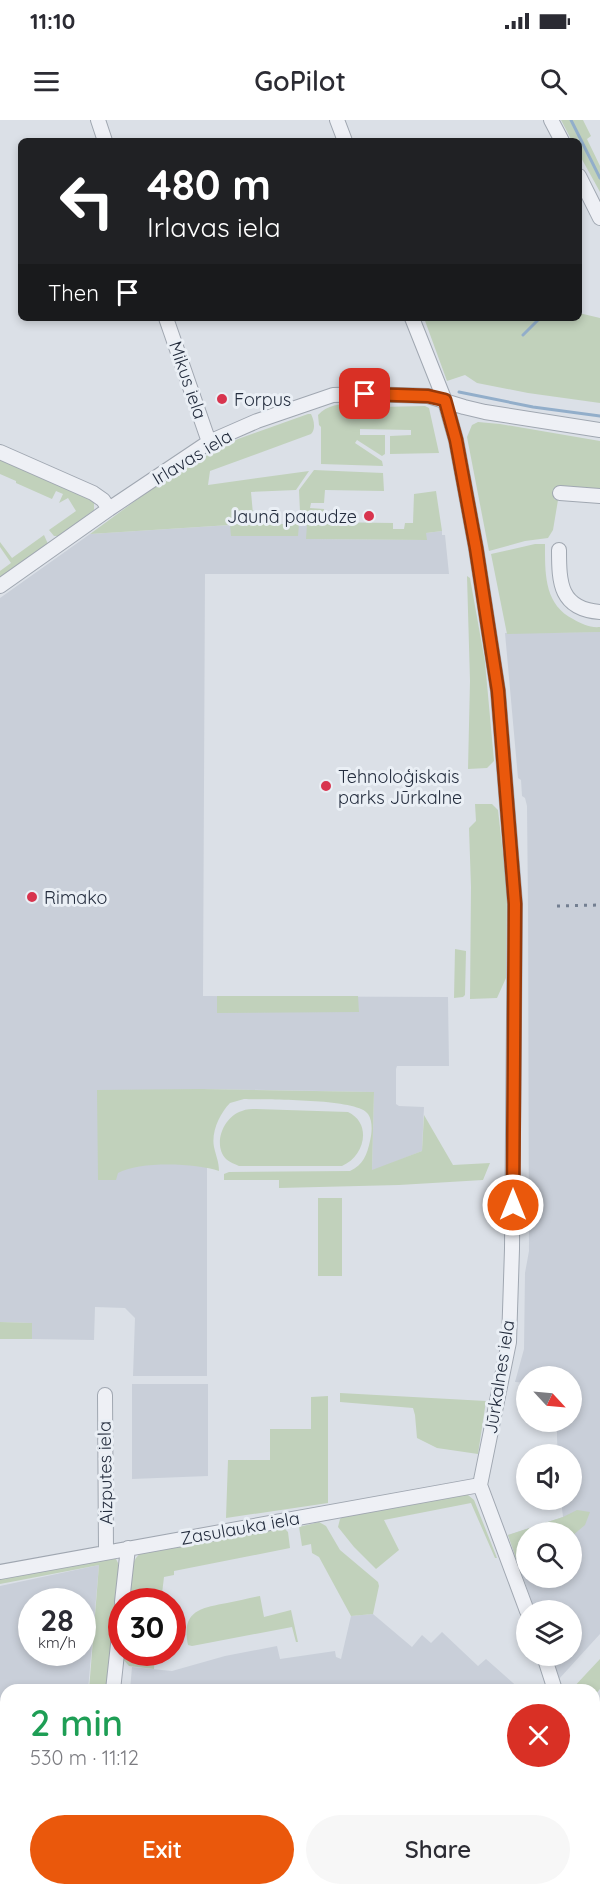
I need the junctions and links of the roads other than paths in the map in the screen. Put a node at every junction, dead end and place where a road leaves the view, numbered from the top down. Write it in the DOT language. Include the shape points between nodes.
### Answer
graph roads {
  1 [pos="98,120"];
  2 [pos="337,120"];
  3 [pos="551,120"];
  4 [pos="104,138"];
  5 [pos="344,138"];
  6 [pos="560,138"];
  7 [pos="582,182"];
  8 [pos="600,218"];
  9 [pos="167,321"];
  10 [pos="413,321"];
  11 [pos="445,400"];
  12 [pos="600,430"];
  13 [pos="209,442"];
  14 [pos="0,452"];
  15 [pos="560,493"];
  16 [pos="600,496"];
  17 [pos="109,509"];
  18 [pos="559,550"];
  19 [pos="0,586"];
  20 [pos="600,612"];
  21 [pos="105,1395"];
  22 [pos="480,1485"];
  23 [pos="128,1548"];
  24 [pos="106,1551"];
  25 [pos="0,1572"];
  26 [pos="124,1588"];
  27 [pos="523,1600"];
  28 [pos="116,1666"];
  29 [pos="547,1666"];
  30 [pos="114,1684"];
  31 [pos="553,1684"];
  1 -- 4 [label="street"];
  2 -- 5 [label="street"];
  3 -- 6 [label="street"];
  7 -- 8 [label="street"];
  9 -- 13 [label="street, Mikus iela"];
  10 -- 11 [label="street, Jūrkalnes iela"];
  11 -- 12 [label="street, Irlavas iela" via="485,412"];
  11 -- 13 [label="street, Irlavas iela" via="407,395 333,395"];
  11 -- 22 [label="street, Jūrkalnes iela" via="492,643 515,904 509,1342"];
  13 -- 17 [label="street, Irlavas iela"];
  14 -- 17 [label="street" via="93,493"];
  15 -- 16 [label="street"];
  17 -- 19 [label="street, Irlavas iela"];
  18 -- 20 [label="street" via="559,575 565,595 581,608"];
  21 -- 24 [label="street, Aizputes iela"];
  22 -- 23 [label="street, Zasulauka iela"];
  22 -- 27 [label="street"];
  23 -- 24 [label="street, Zasulauka iela"];
  23 -- 26 [label="street, Aizputes iela"];
  24 -- 25 [label="street, Zasulauka iela"];
  28 -- 30 [label="street"];
  29 -- 31 [label="street"];
}
